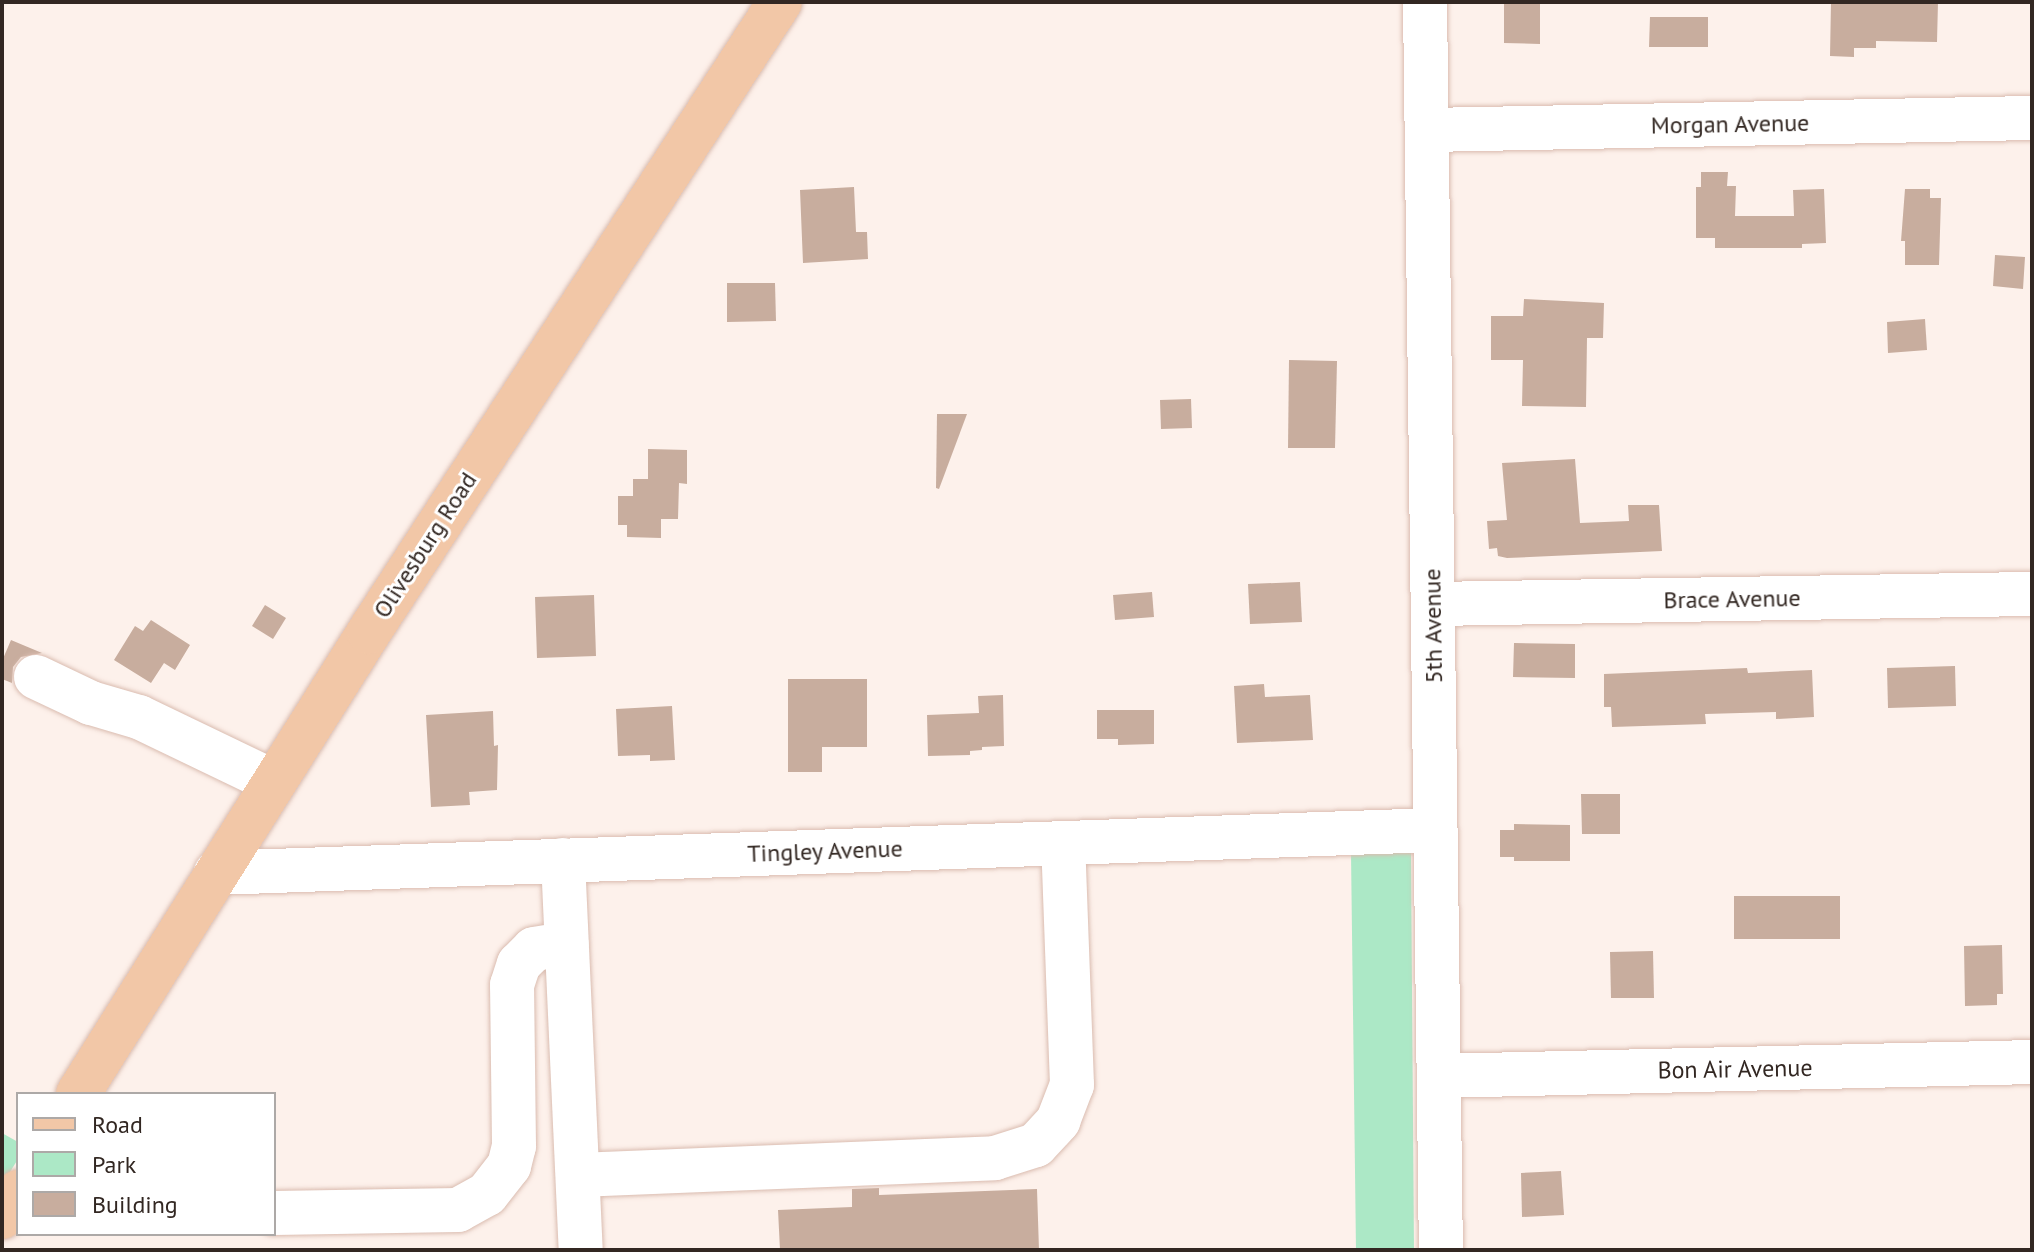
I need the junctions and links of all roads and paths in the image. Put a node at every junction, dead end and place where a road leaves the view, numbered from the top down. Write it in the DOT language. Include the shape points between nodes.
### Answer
graph roads {
  1 [pos="780,2"];
  2 [pos="1425,2"];
  3 [pos="2032,118"];
  4 [pos="1428,130"];
  5 [pos="2032,594"];
  6 [pos="1433,604"];
  7 [pos="36,677"];
  8 [pos="274,782"];
  9 [pos="1435,830"];
  10 [pos="1063,843"];
  11 [pos="563,860"];
  12 [pos="216,873"];
  13 [pos="567,944"];
  14 [pos="2032,1062"];
  15 [pos="1439,1076"];
  16 [pos="79,1092"];
  17 [pos="578,1175"];
  18 [pos="16,1195"];
  19 [pos="276,1213"];
  20 [pos="2,1217"];
  21 [pos="581,1250"];
  22 [pos="1441,1250"];
  1 -- 8 [label="main road, Olivesburg Road"];
  2 -- 4 [label="street, 5th Avenue"];
  3 -- 4 [label="street, Morgan Avenue"];
  4 -- 6 [label="street, 5th Avenue"];
  5 -- 6 [label="street, Brace Avenue"];
  6 -- 9 [label="street, 5th Avenue"];
  7 -- 8 [label="street" via="91,703 139,717"];
  8 -- 12 [label="main road, Olivesburg Road"];
  9 -- 10 [label="street, Tingley Avenue"];
  9 -- 15 [label="street, 5th Avenue"];
  10 -- 11 [label="street, Tingley Avenue"];
  10 -- 17 [label="street" via="1072,1085 1058,1121 1036,1145 995,1158"];
  11 -- 12 [label="street, Tingley Avenue"];
  11 -- 13 [label="street"];
  12 -- 16 [label="main road, Olivesburg Road"];
  13 -- 17 [label="street"];
  13 -- 19 [label="street" via="534,949 519,964 512,985 514,1146 509,1166 487,1194 458,1210"];
  14 -- 15 [label="street, Bon Air Avenue"];
  15 -- 22 [label="street, 5th Avenue"];
  17 -- 21 [label="street"];
  18 -- 20 [label="main road"];
}
